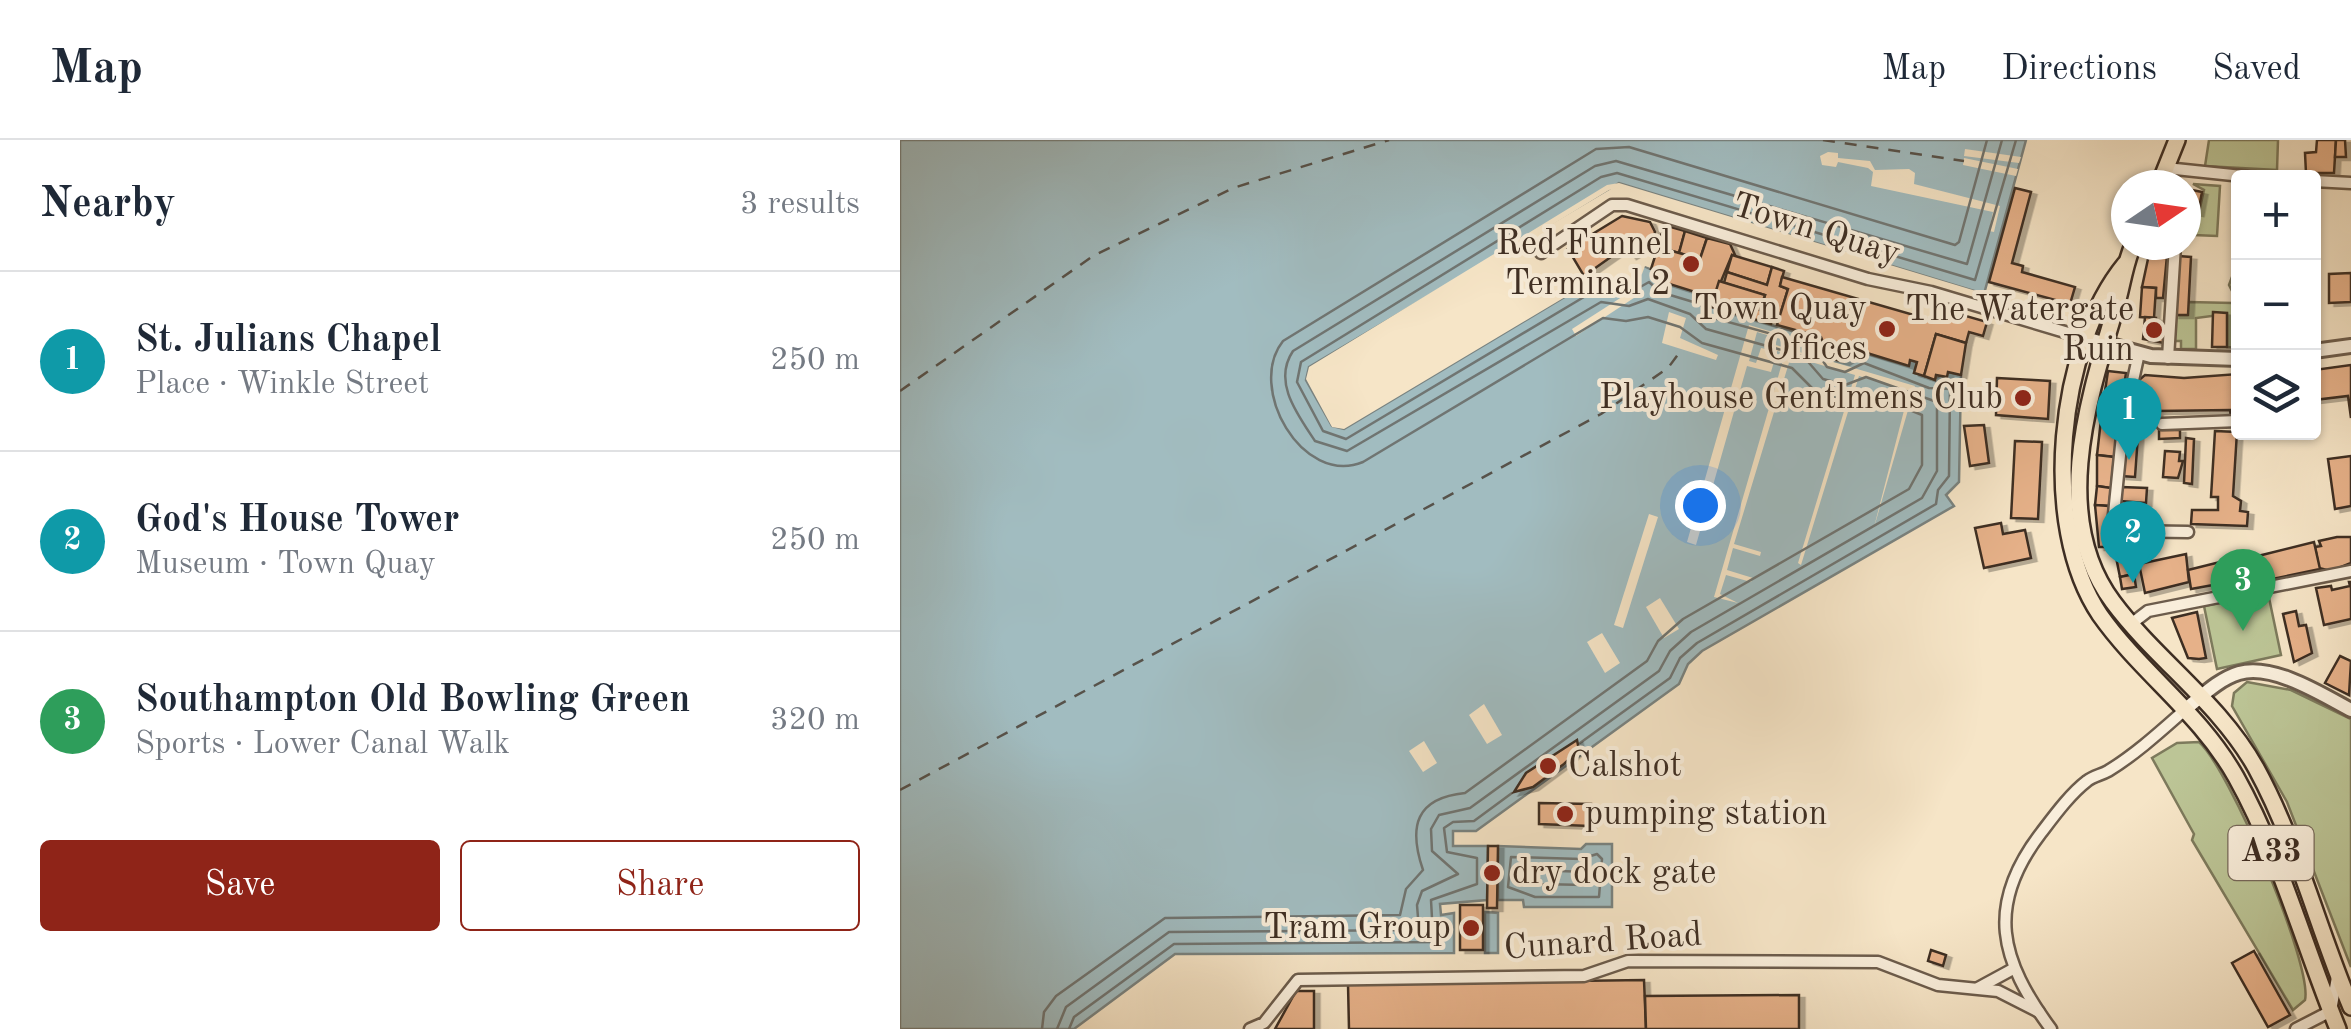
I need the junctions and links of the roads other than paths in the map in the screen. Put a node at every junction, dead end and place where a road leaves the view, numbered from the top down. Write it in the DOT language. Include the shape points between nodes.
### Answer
graph roads {
  1 [pos="2178,141"];
  2 [pos="2166,168"];
  3 [pos="2179,170"];
  4 [pos="2201,172"];
  5 [pos="2231,175"];
  6 [pos="2321,181"];
  7 [pos="2351,183"];
  8 [pos="1541,253"];
  9 [pos="2127,260"];
  10 [pos="2174,260"];
  11 [pos="2125,264"];
  12 [pos="2085,338"];
  13 [pos="2104,342"];
  14 [pos="2351,346"];
  15 [pos="2321,350"];
  16 [pos="2138,353"];
  17 [pos="2168,358"];
  18 [pos="2231,359"];
  19 [pos="2231,421"];
  20 [pos="2162,424"];
  21 [pos="2188,532"];
  22 [pos="2351,571"];
  23 [pos="2131,624"];
  24 [pos="2203,695"];
  25 [pos="2187,708"];
  26 [pos="2351,710"];
  27 [pos="2013,968"];
  28 [pos="2338,975"];
  29 [pos="1977,988"];
  30 [pos="2351,1008"];
  31 [pos="2331,1011"];
  32 [pos="2039,1012"];
  33 [pos="1250,1029"];
  34 [pos="2051,1029"];
  35 [pos="2296,1029"];
  36 [pos="2338,1029"];
  1 -- 2 [label="main road"];
  2 -- 3 [label="street"];
  4 -- 5 [label="street"];
  6 -- 7 [label="street"];
  8 -- 12 [label="street, Town Quay" via="1612,205 1626,205"];
  9 -- 11 [label="main road, A33"];
  10 -- 17 [label="street"];
  11 -- 12 [label="main road, A33" via="2104,290"];
  11 -- 13 [label="main road, A33"];
  12 -- 13 [label="street"];
  12 -- 25 [label="main road, A33" via="2068,412 2070,549 2100,614"];
  13 -- 16 [label="street"];
  13 -- 23 [label="main road, A33" via="2087,405 2080,521 2090,560"];
  14 -- 15 [label="street"];
  16 -- 17 [label="street"];
  16 -- 21 [label="street" via="2114,526"];
  17 -- 18 [label="street"];
  19 -- 20 [label="street"];
  22 -- 23 [label="street" via="2148,610"];
  23 -- 24 [label="main road, A33"];
  24 -- 25 [label="street"];
  24 -- 26 [label="street" via="2241,672 2262,672"];
  24 -- 28 [label="main road, A33" via="2232,730 2273,803"];
  25 -- 27 [label="street" via="2088,780 2034,842 2006,896"];
  25 -- 31 [label="main road, A33" via="2238,780"];
  27 -- 29 [label="street"];
  27 -- 32 [label="street"];
  28 -- 30 [label="main road, A33"];
  28 -- 31 [label="street"];
  29 -- 32 [label="street, Cunard Road"];
  29 -- 33 [label="street, Cunard Road" via="1938,984 1878,962 1628,961 1584,976 1309,978 1298,980 1264,1022"];
  31 -- 35 [label="street"];
  31 -- 36 [label="main road, A33"];
  32 -- 34 [label="street"];
}
